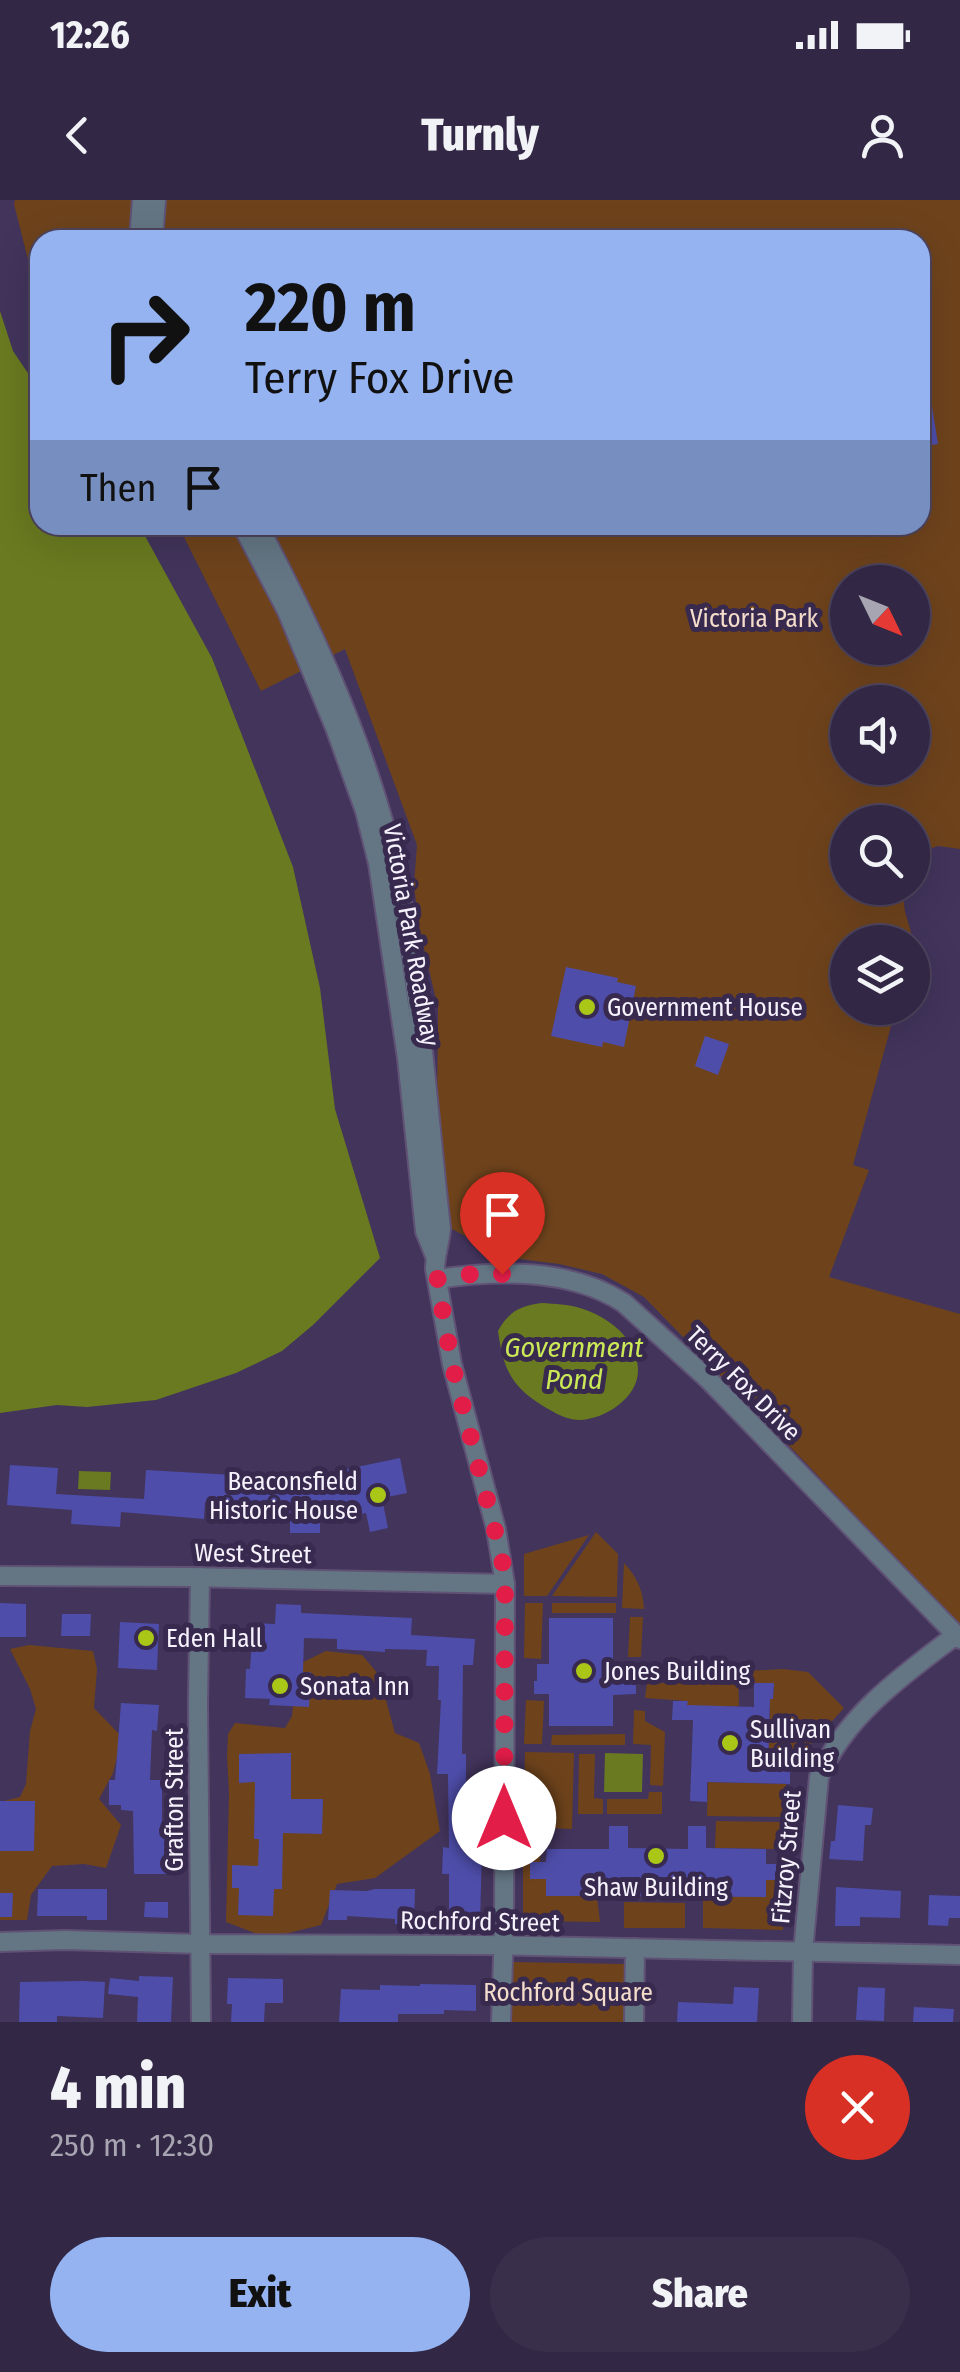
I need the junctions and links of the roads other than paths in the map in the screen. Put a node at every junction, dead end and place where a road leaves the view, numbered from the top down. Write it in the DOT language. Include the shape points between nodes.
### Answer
graph roads {
  1 [pos="142,200"];
  2 [pos="156,200"];
  3 [pos="140,230"];
  4 [pos="154,230"];
  5 [pos="247,535"];
  6 [pos="263,535"];
  7 [pos="435,1256"];
  8 [pos="437,1279"];
  9 [pos="0,1576"];
  10 [pos="200,1577"];
  11 [pos="505,1584"];
  12 [pos="958,1637"];
  13 [pos="0,1942"];
  14 [pos="200,1944"];
  15 [pos="503,1946"];
  16 [pos="635,1948"];
  17 [pos="803,1952"];
  18 [pos="960,1955"];
  19 [pos="200,2022"];
  20 [pos="501,2022"];
  21 [pos="634,2022"];
  22 [pos="802,2022"];
  1 -- 3 [label="street"];
  2 -- 4 [label="street"];
  5 -- 7 [label="street, Victoria Park Roadway" via="302,648 365,811 390,927 424,1231"];
  6 -- 7 [label="street, Victoria Park Roadway" via="341,702 386,834 419,1027 440,1228"];
  7 -- 8 [label="street, Victoria Park Roadway"];
  8 -- 11 [label="street, Victoria Park Roadway"];
  8 -- 12 [label="street, Terry Fox Drive" via="480,1273 569,1279 611,1294 708,1378"];
  9 -- 10 [label="street, West Street"];
  10 -- 11 [label="street, West Street"];
  10 -- 14 [label="street, Grafton Street"];
  11 -- 15 [label="street, Victoria Park Roadway"];
  12 -- 17 [label="street, Fitzroy Street" via="860,1713 818,1777"];
  13 -- 14 [label="street, Rochford Street"];
  14 -- 15 [label="street, Rochford Street"];
  14 -- 19 [label="street, Grafton Street"];
  15 -- 16 [label="street, Rochford Street"];
  15 -- 20 [label="street, Victoria Park Roadway"];
  16 -- 17 [label="street, Rochford Street"];
  16 -- 21 [label="street"];
  17 -- 18 [label="street, Rochford Street"];
  17 -- 22 [label="street, Fitzroy Street"];
}
